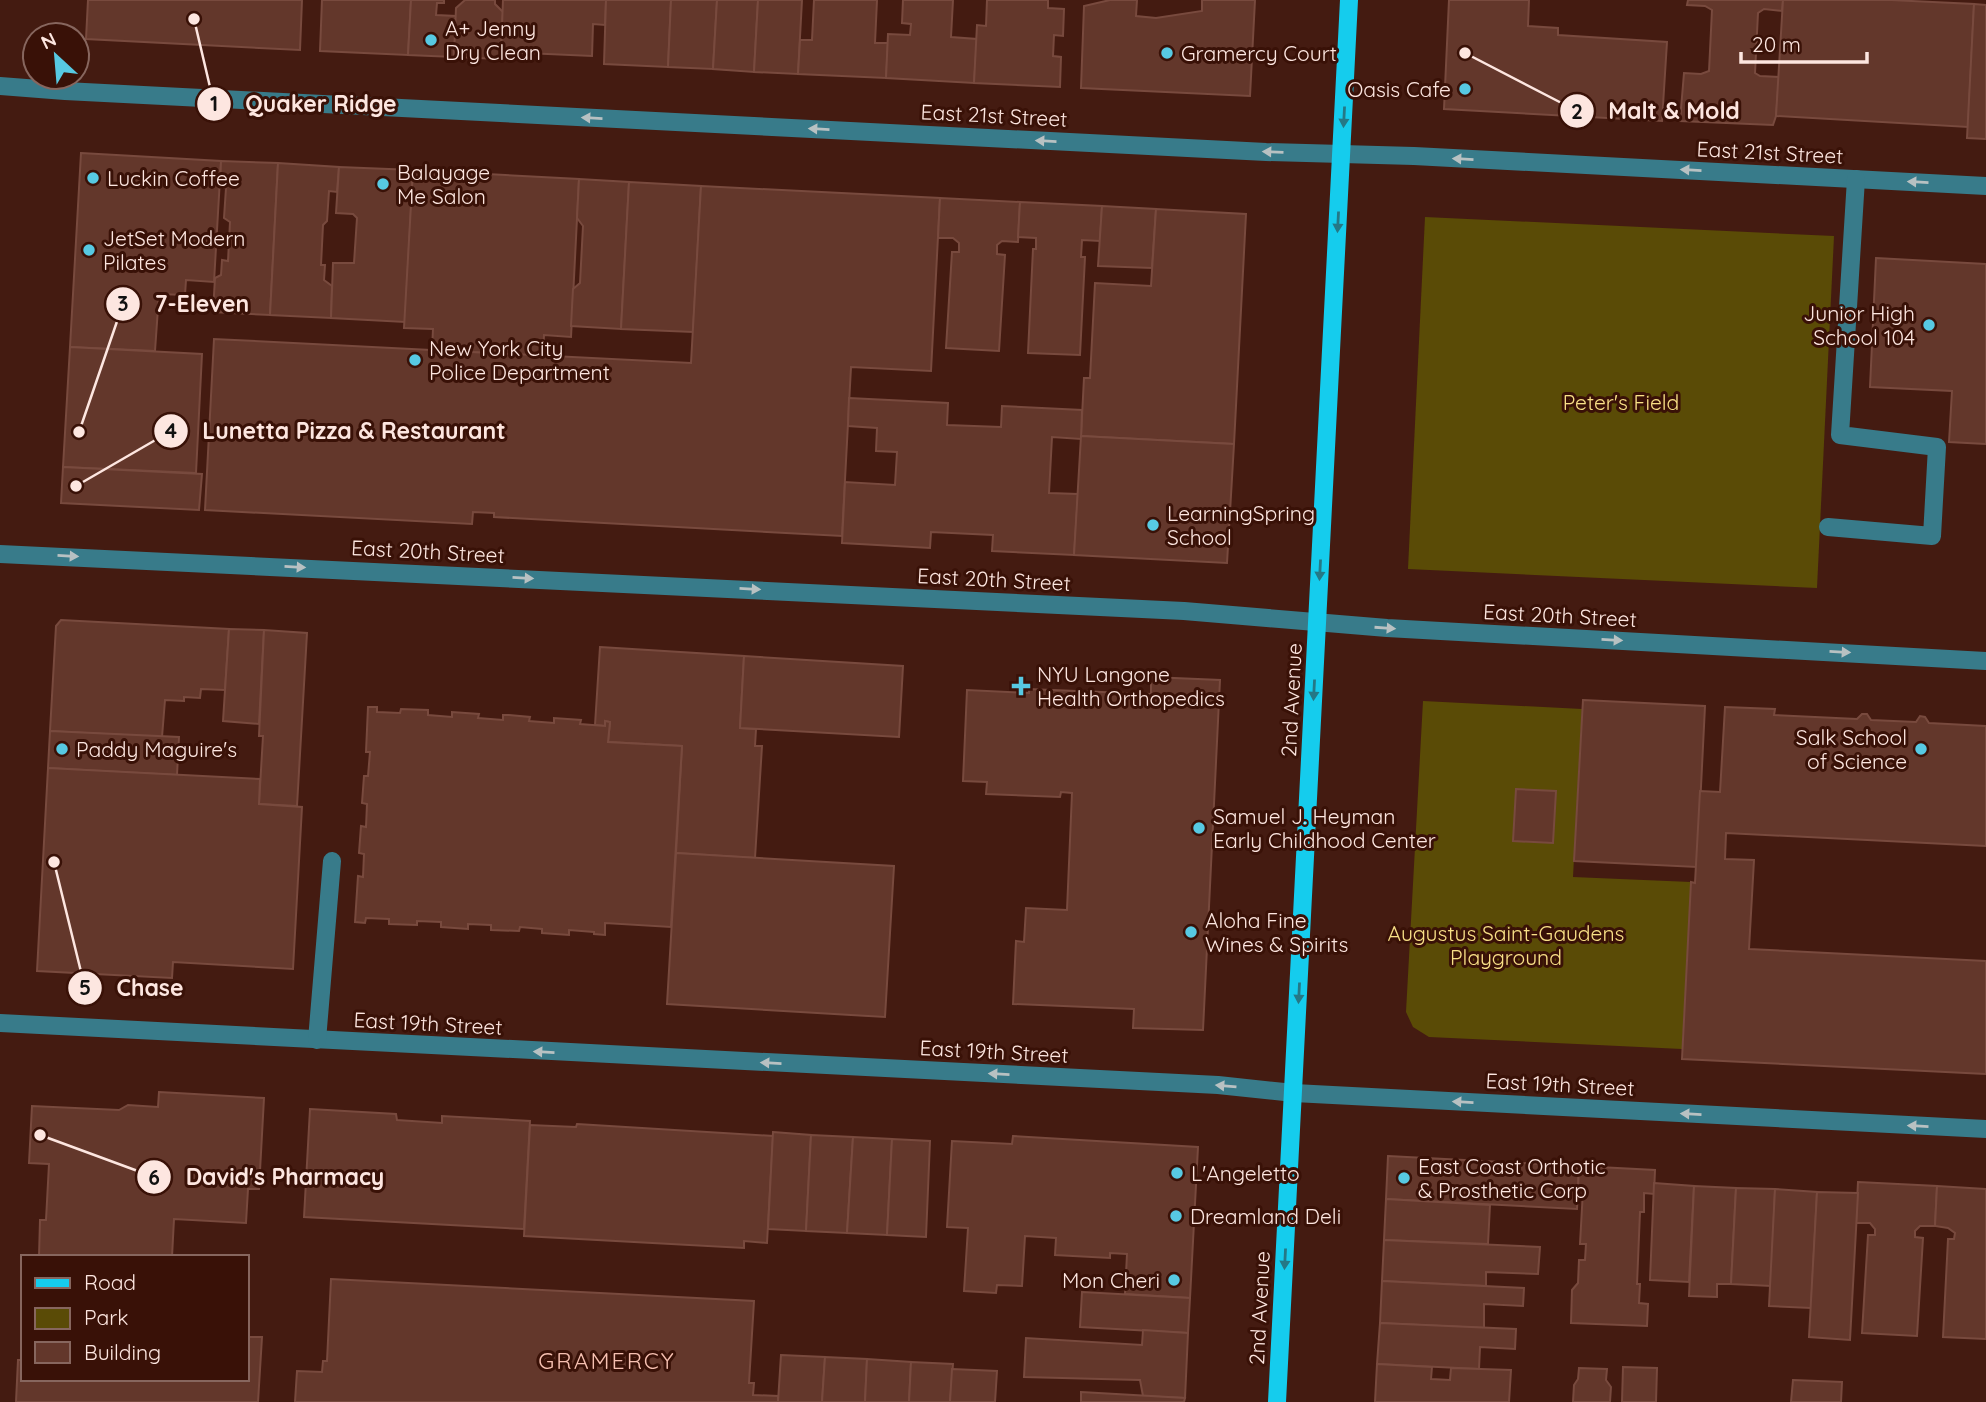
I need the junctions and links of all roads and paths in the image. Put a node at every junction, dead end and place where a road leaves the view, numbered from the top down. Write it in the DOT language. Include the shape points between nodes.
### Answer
graph roads {
  1 [pos="1349,0"];
  2 [pos="0,86"];
  3 [pos="1342,154"];
  4 [pos="1856,179"];
  5 [pos="1986,186"];
  6 [pos="1828,527"];
  7 [pos="0,554"];
  8 [pos="1317,622"];
  9 [pos="1986,661"];
  10 [pos="332,861"];
  11 [pos="0,1023"];
  12 [pos="317,1040"];
  13 [pos="1294,1093"];
  14 [pos="1986,1129"];
  15 [pos="1277,1402"];
  1 -- 3 [label="main road, 2nd Avenue, one-way"];
  3 -- 2 [label="street, East 21st Street, one-way"];
  4 -- 3 [label="street, East 21st Street, one-way"];
  3 -- 8 [label="main road, 2nd Avenue, one-way"];
  5 -- 4 [label="street, East 21st Street, one-way"];
  4 -- 6 [label="street" via="1840,435 1937,447 1932,536"];
  7 -- 8 [label="street, East 20th Street, one-way" via="1184,611"];
  8 -- 9 [label="street, East 20th Street, one-way"];
  8 -- 13 [label="main road, 2nd Avenue, one-way"];
  10 -- 12 [label="street"];
  11 -- 12 [label="street, East 19th Street"];
  13 -- 12 [label="street, East 19th Street, one-way" via="1218,1085"];
  14 -- 13 [label="street, East 19th Street, one-way"];
  13 -- 15 [label="main road, 2nd Avenue, one-way"];
}
